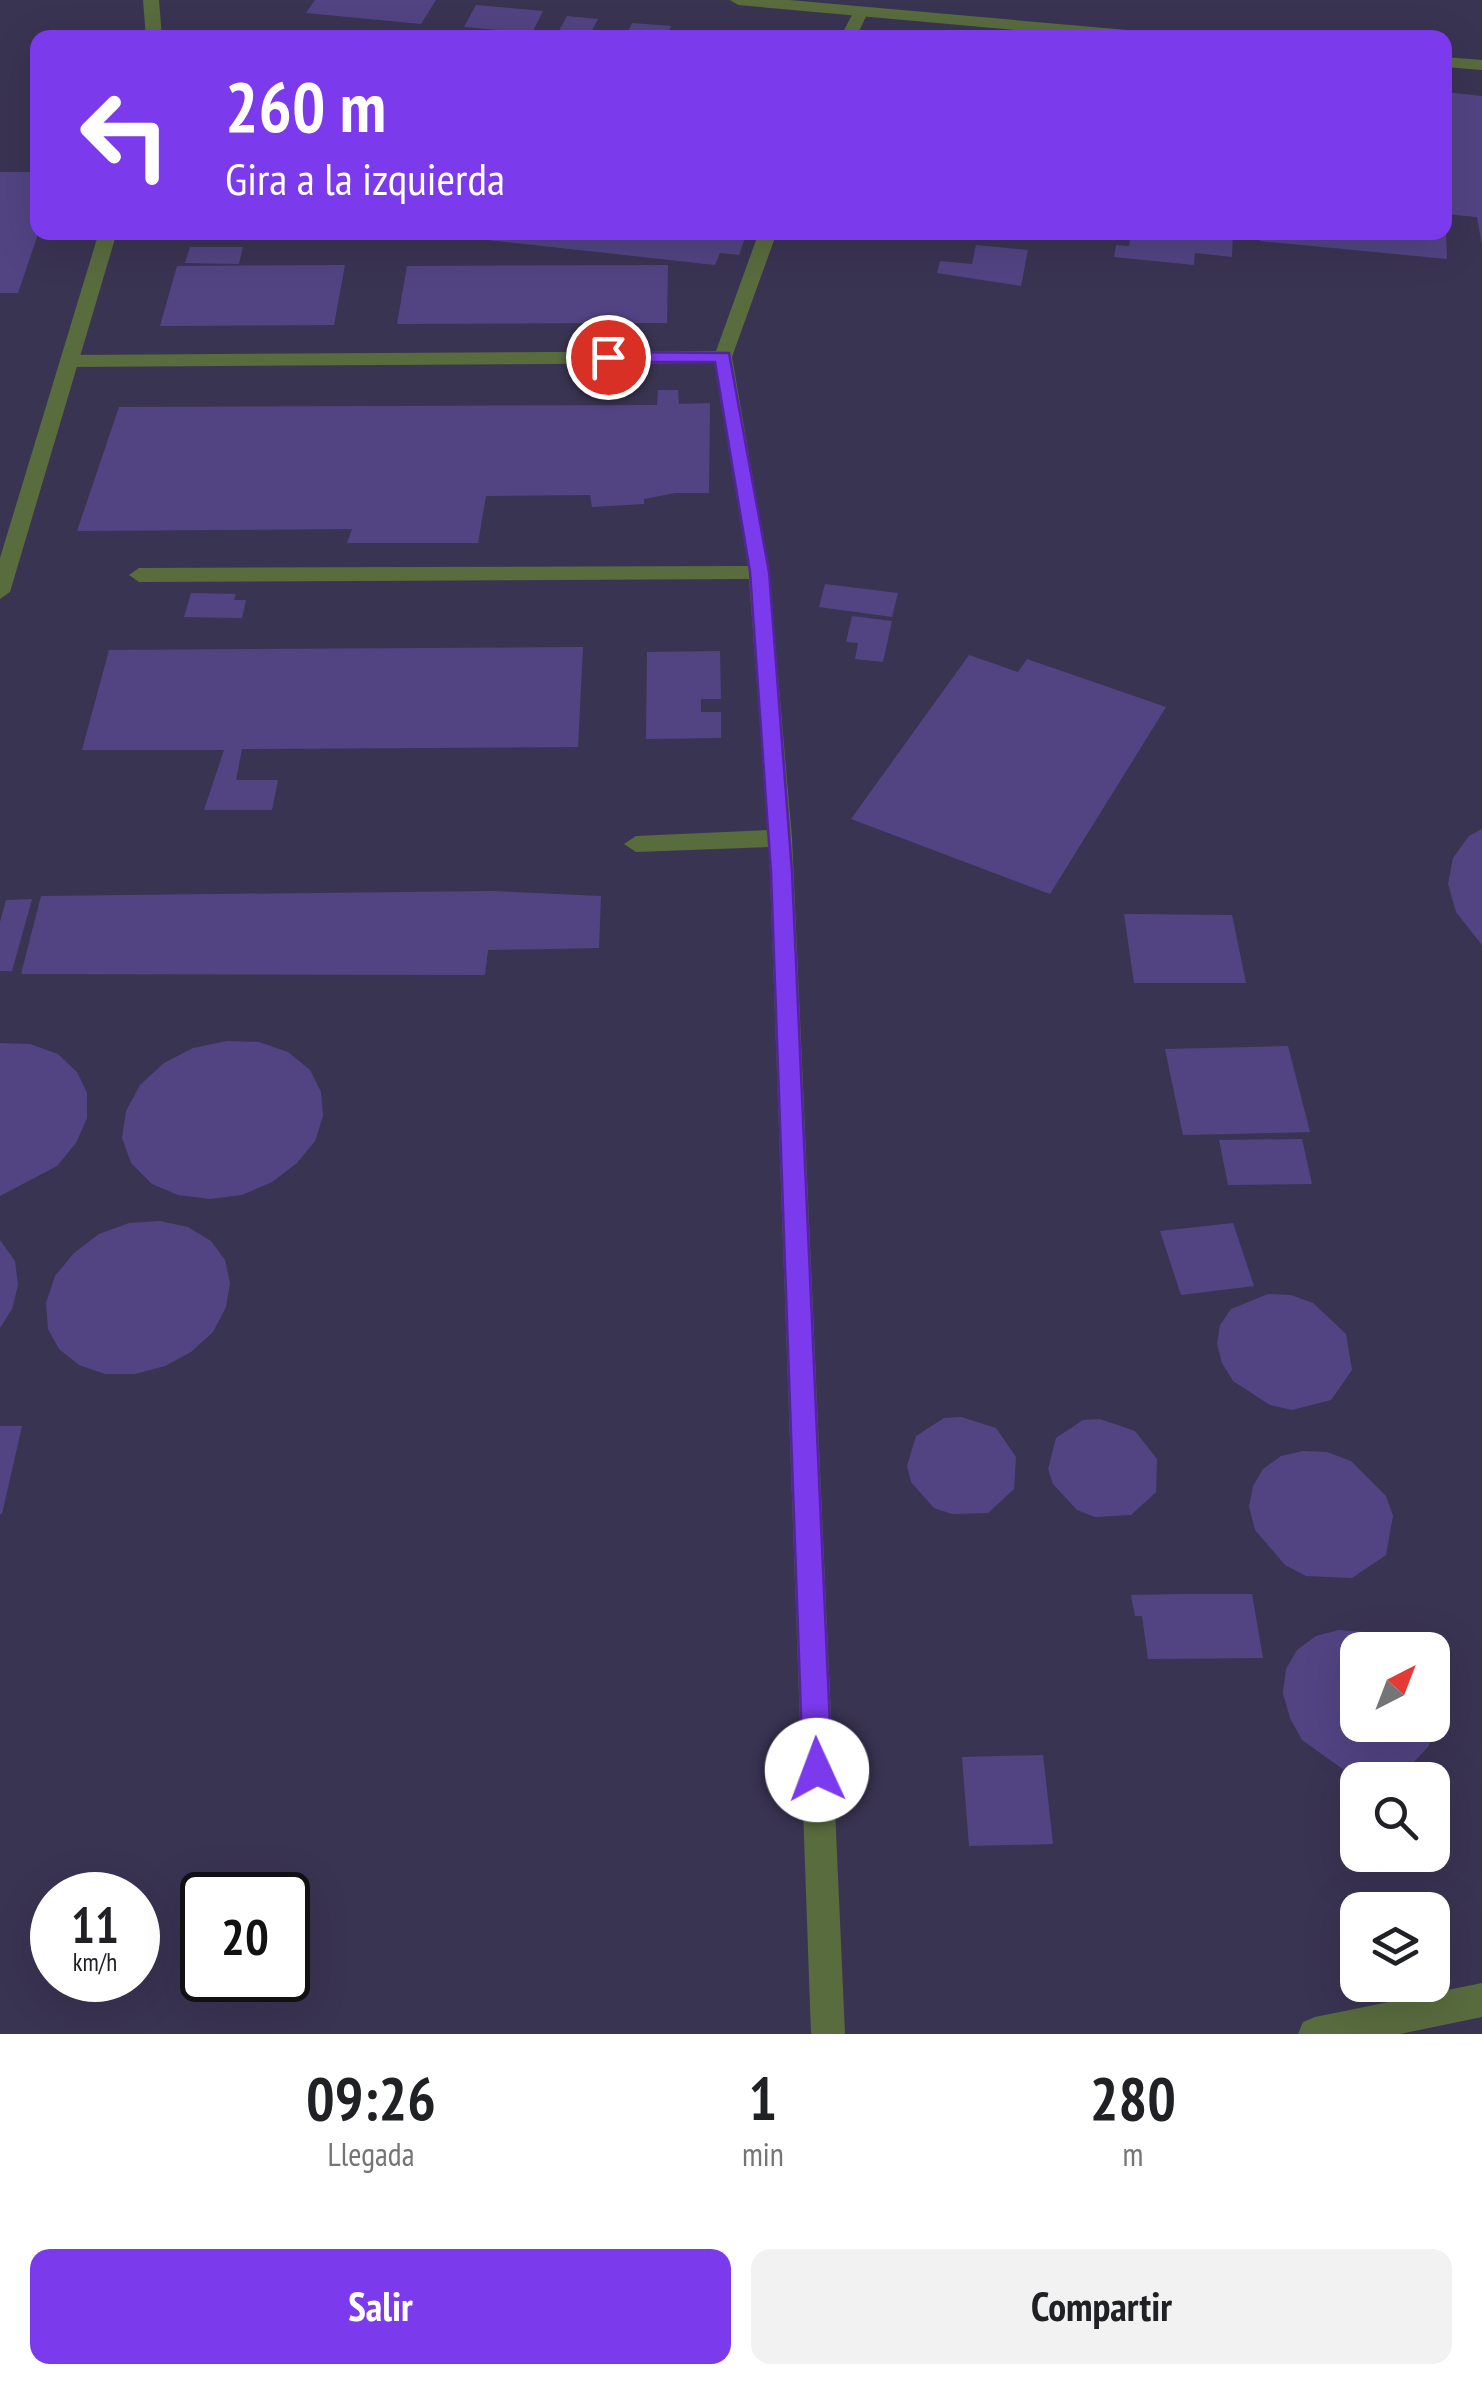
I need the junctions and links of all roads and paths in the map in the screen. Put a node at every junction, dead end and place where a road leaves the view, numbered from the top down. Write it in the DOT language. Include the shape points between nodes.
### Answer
graph roads {
  1 [pos="150,0"];
  2 [pos="738,0"];
  3 [pos="860,12"];
  4 [pos="153,30"];
  5 [pos="852,30"];
  6 [pos="1068,30"];
  7 [pos="1452,63"];
  8 [pos="1482,65"];
  9 [pos="106,240"];
  10 [pos="765,240"];
  11 [pos="723,356"];
  12 [pos="70,361"];
  13 [pos="759,572"];
  14 [pos="139,575"];
  15 [pos="0,592"];
  16 [pos="780,838"];
  17 [pos="636,844"];
  18 [pos="1482,2000"];
  19 [pos="828,2034"];
  20 [pos="1315,2034"];
  1 -- 4 [label="street"];
  2 -- 3 [label="street"];
  3 -- 5 [label="street"];
  3 -- 6 [label="street"];
  7 -- 8 [label="street"];
  9 -- 12 [label="street"];
  10 -- 11 [label="street"];
  11 -- 12 [label="street"];
  11 -- 13 [label="street"];
  12 -- 15 [label="street"];
  13 -- 14 [label="street"];
  13 -- 16 [label="street"];
  16 -- 17 [label="street"];
  16 -- 19 [label="street"];
  18 -- 20 [label="street"];
}
